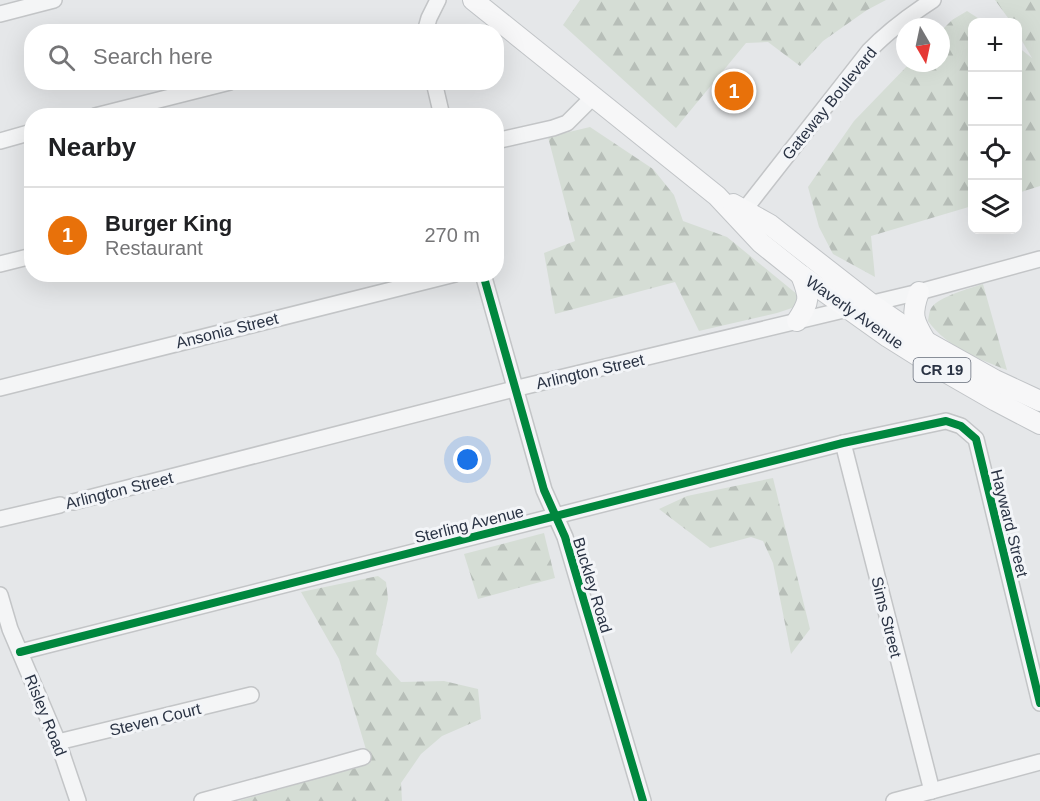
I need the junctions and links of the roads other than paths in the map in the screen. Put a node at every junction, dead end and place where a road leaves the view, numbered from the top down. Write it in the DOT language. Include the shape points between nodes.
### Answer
graph roads {
  1 [pos="54,0"];
  2 [pos="438,0"];
  3 [pos="473,0"];
  4 [pos="933,0"];
  5 [pos="0,14"];
  6 [pos="427,24"];
  7 [pos="503,24"];
  8 [pos="504,25"];
  9 [pos="198,90"];
  10 [pos="436,90"];
  11 [pos="593,97"];
  12 [pos="127,108"];
  13 [pos="440,108"];
  14 [pos="24,134"];
  15 [pos="504,139"];
  16 [pos="0,141"];
  17 [pos="740,214"];
  18 [pos="24,258"];
  19 [pos="1040,259"];
  20 [pos="0,264"];
  21 [pos="801,275"];
  22 [pos="423,282"];
  23 [pos="485,282"];
  24 [pos="919,292"];
  25 [pos="870,303"];
  26 [pos="848,308"];
  27 [pos="797,321"];
  28 [pos="927,342"];
  29 [pos="0,388"];
  30 [pos="516,388"];
  31 [pos="1040,401"];
  32 [pos="1040,424"];
  33 [pos="961,426"];
  34 [pos="843,443"];
  35 [pos="556,516"];
  36 [pos="0,519"];
  37 [pos="0,595"];
  38 [pos="20,652"];
  39 [pos="251,695"];
  40 [pos="1040,703"];
  41 [pos="58,742"];
  42 [pos="363,757"];
  43 [pos="1040,762"];
  44 [pos="932,791"];
  45 [pos="78,801"];
  46 [pos="202,801"];
  47 [pos="643,801"];
  48 [pos="894,801"];
  1 -- 5 [label="street"];
  2 -- 6 [label="street"];
  3 -- 7 [label="main road, Waverly Avenue / CR 19"];
  4 -- 17 [label="street, Gateway Boulevard" via="904,19 869,51"];
  8 -- 11 [label="main road, Waverly Avenue / CR 19"];
  9 -- 12 [label="street"];
  10 -- 13 [label="street"];
  11 -- 15 [label="street" via="567,123"];
  11 -- 17 [label="main road, Waverly Avenue / CR 19"];
  14 -- 16 [label="street"];
  17 -- 21 [label="main road, Waverly Avenue / CR 19" via="761,243"];
  17 -- 25 [label="main road, Waverly Avenue / CR 19" via="769,224"];
  18 -- 20 [label="street"];
  19 -- 24 [label="street, Arlington Street"];
  21 -- 26 [label="main road, Waverly Avenue / CR 19"];
  21 -- 27 [label="main road" via="808,300"];
  22 -- 29 [label="street, Ansonia Street"];
  23 -- 30 [label="street, Buckley Road"];
  24 -- 25 [label="street, Arlington Street"];
  24 -- 28 [label="main road" via="913,315"];
  25 -- 26 [label="street, Arlington Street"];
  25 -- 28 [label="main road, Waverly Avenue / CR 19"];
  26 -- 27 [label="street, Arlington Street"];
  26 -- 32 [label="main road, Waverly Avenue / CR 19" via="923,359"];
  27 -- 30 [label="street, Arlington Street"];
  28 -- 31 [label="main road, Waverly Avenue / CR 19"];
  30 -- 35 [label="street, Buckley Road" via="544,490"];
  30 -- 36 [label="street, Arlington Street"];
  33 -- 34 [label="street, Sterling Avenue" via="946,421"];
  33 -- 40 [label="street, Hayward Street" via="976,439"];
  34 -- 35 [label="street, Sterling Avenue"];
  34 -- 44 [label="street, Sims Street"];
  35 -- 38 [label="street, Sterling Avenue"];
  35 -- 47 [label="street, Buckley Road"];
  37 -- 38 [label="street, Risley Road"];
  38 -- 41 [label="street, Risley Road"];
  39 -- 41 [label="street, Steven Court"];
  41 -- 45 [label="street, Risley Road"];
  42 -- 46 [label="street"];
  43 -- 44 [label="street"];
  44 -- 48 [label="street"];
}
